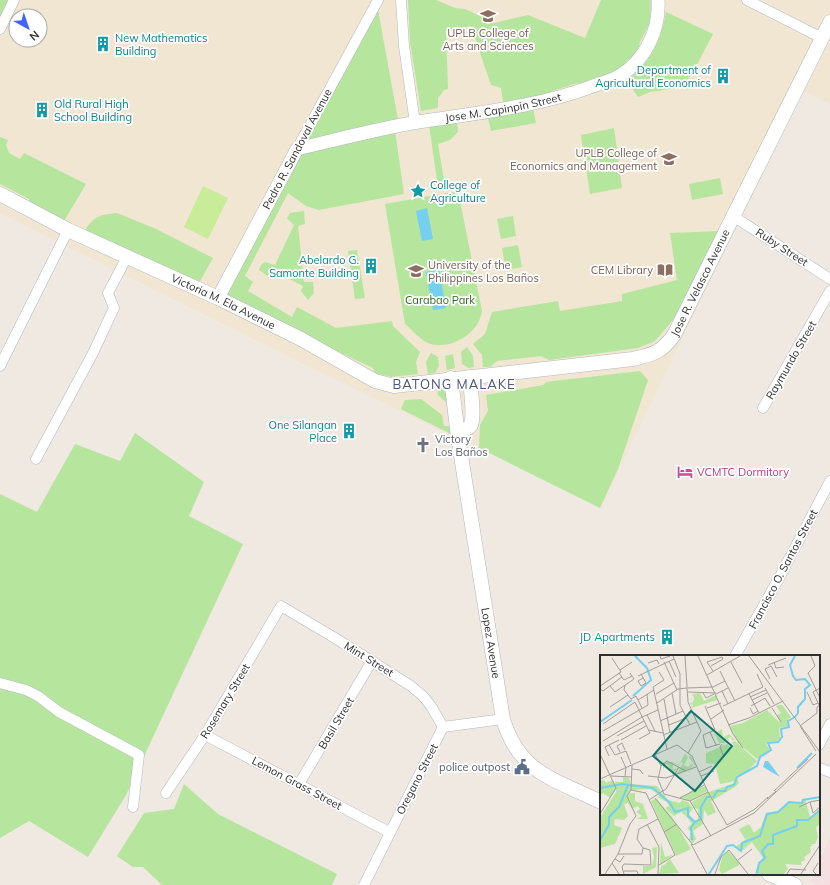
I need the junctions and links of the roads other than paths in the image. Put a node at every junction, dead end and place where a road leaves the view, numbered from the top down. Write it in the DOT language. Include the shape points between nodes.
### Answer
graph roads {
  1 [pos="14,0"];
  2 [pos="378,0"];
  3 [pos="401,0"];
  4 [pos="405,0"];
  5 [pos="658,0"];
  6 [pos="747,0"];
  7 [pos="403,13"];
  8 [pos="830,22"];
  9 [pos="0,29"];
  10 [pos="822,38"];
  11 [pos="415,123"];
  12 [pos="297,149"];
  13 [pos="0,194"];
  14 [pos="733,216"];
  15 [pos="68,230"];
  16 [pos="127,257"];
  17 [pos="830,279"];
  18 [pos="830,291"];
  19 [pos="218,298"];
  20 [pos="0,366"];
  21 [pos="470,376"];
  22 [pos="451,378"];
  23 [pos="763,408"];
  24 [pos="458,434"];
  25 [pos="36,459"];
  26 [pos="830,480"];
  27 [pos="281,606"];
  28 [pos="736,655"];
  29 [pos="372,661"];
  30 [pos="0,683"];
  31 [pos="503,718"];
  32 [pos="830,724"];
  33 [pos="443,727"];
  34 [pos="205,735"];
  35 [pos="820,743"];
  36 [pos="820,768"];
  37 [pos="830,772"];
  38 [pos="299,784"];
  39 [pos="166,793"];
  40 [pos="600,802"];
  41 [pos="133,807"];
  42 [pos="390,832"];
  43 [pos="771,875"];
  44 [pos="364,885"];
  45 [pos="795,885"];
  1 -- 9 [label="street"];
  2 -- 12 [label="street, Pedro R. Sandoval Avenue"];
  3 -- 7 [label="street"];
  4 -- 7 [label="street"];
  5 -- 11 [label="street, Jose M. Capinpin Street" via="659,14 650,41 632,66 620,76 566,96 500,110"];
  6 -- 10 [label="street"];
  7 -- 11 [label="street" via="404,46"];
  8 -- 10 [label="main road, Jose R. Velasco Avenue"];
  10 -- 14 [label="main road, Jose R. Velasco Avenue"];
  11 -- 12 [label="street, Jose M. Capinpin Street"];
  12 -- 19 [label="street, Pedro R. Sandoval Avenue"];
  13 -- 15 [label="main road, Victoria M. Ela Avenue"];
  14 -- 17 [label="street, Ruby Street"];
  14 -- 21 [label="main road, Jose R. Velasco Avenue" via="674,335 666,346 655,354 633,359"];
  15 -- 16 [label="main road, Victoria M. Ela Avenue"];
  15 -- 20 [label="street"];
  16 -- 19 [label="main road, Victoria M. Ela Avenue"];
  16 -- 25 [label="street" via="108,294 114,308"];
  18 -- 23 [label="street, Raymundo Street"];
  19 -- 22 [label="main road, Victoria M. Ela Avenue" via="301,339 375,381 394,386"];
  21 -- 22 [label="main road, Jose R. Velasco Avenue"];
  21 -- 24 [label="main road" via="471,424"];
  22 -- 24 [label="main road, Lopez Avenue"];
  24 -- 31 [label="main road, Lopez Avenue"];
  26 -- 28 [label="street, Francisco O. Santos Street"];
  27 -- 29 [label="street, Mint Street"];
  27 -- 34 [label="street, Rosemary Street"];
  29 -- 33 [label="street, Mint Street" via="423,696"];
  29 -- 38 [label="street, Basil Street"];
  30 -- 41 [label="street" via="32,693 59,712 139,755"];
  31 -- 33 [label="street"];
  31 -- 40 [label="main road, Lopez Avenue" via="508,736 522,758 540,772"];
  32 -- 35 [label="street"];
  33 -- 42 [label="street, Oregano Street"];
  34 -- 38 [label="street, Lemon Grass Street"];
  34 -- 39 [label="street, Rosemary Street"];
  36 -- 37 [label="street"];
  38 -- 42 [label="street, Lemon Grass Street"];
  42 -- 44 [label="street, Oregano Street"];
  43 -- 45 [label="main road"];
}
